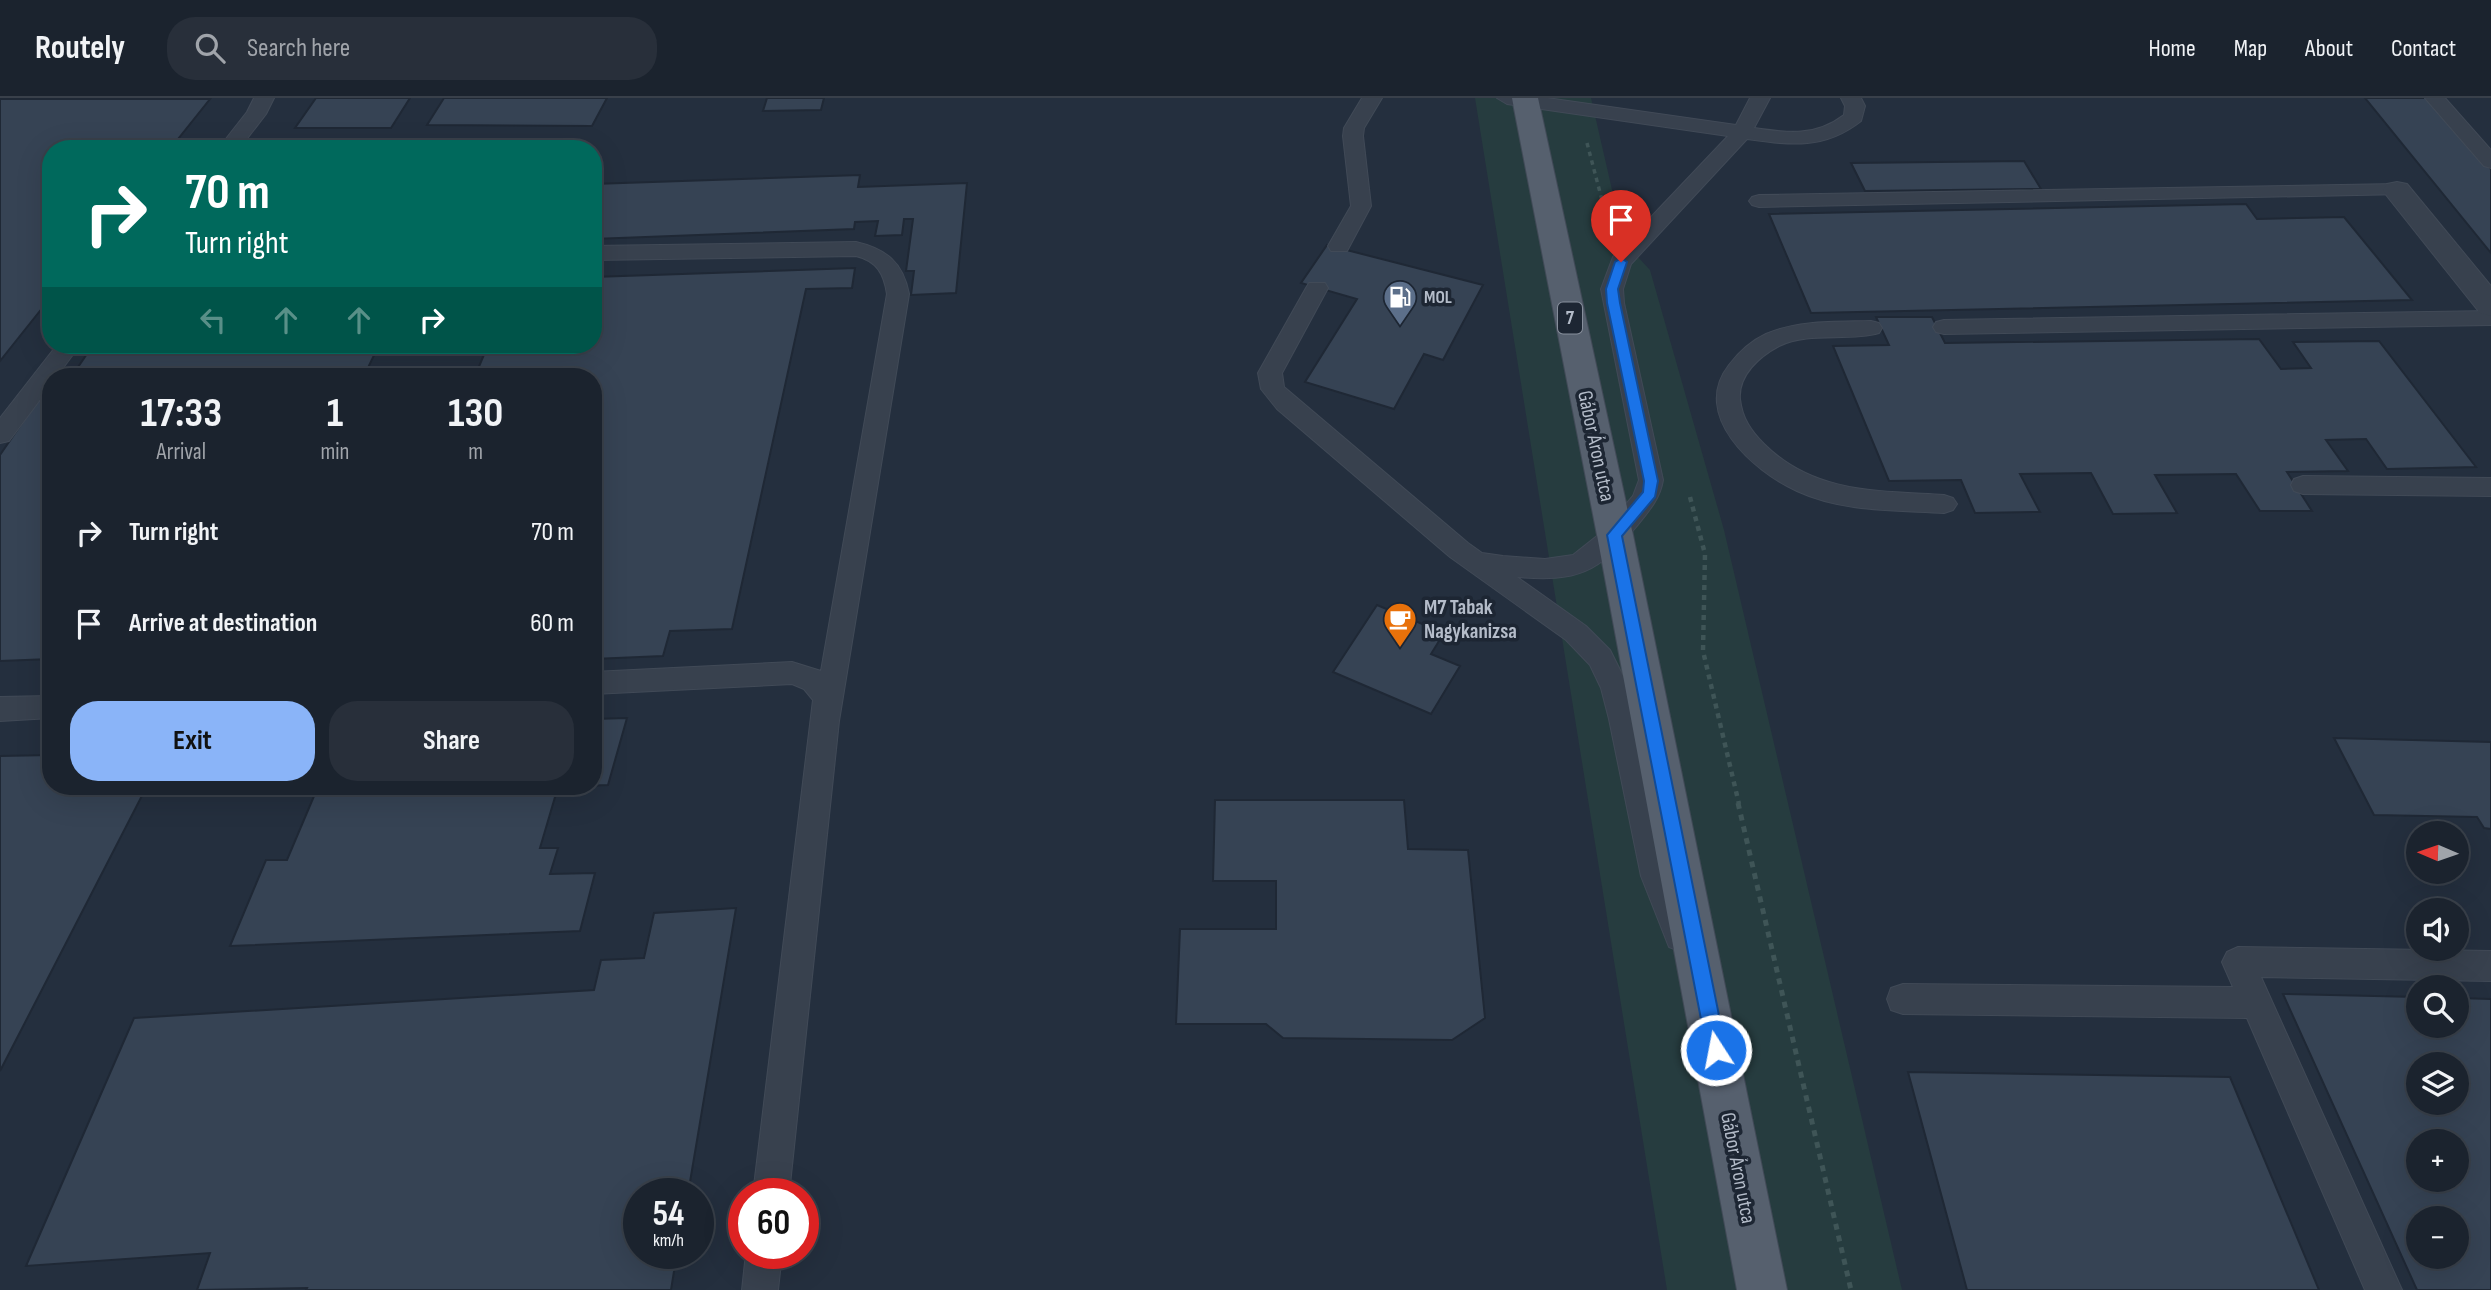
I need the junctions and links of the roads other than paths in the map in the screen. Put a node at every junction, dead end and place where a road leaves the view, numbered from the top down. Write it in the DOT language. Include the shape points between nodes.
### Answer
graph roads {
  1 [pos="264,98"];
  2 [pos="1372,98"];
  3 [pos="1633,98"];
  4 [pos="1760,98"];
  5 [pos="1851,98"];
  6 [pos="2435,98"];
  7 [pos="1519,99"];
  8 [pos="1639,118"];
  9 [pos="1741,134"];
  10 [pos="235,140"];
  11 [pos="2491,162"];
  12 [pos="2397,190"];
  13 [pos="1759,201"];
  14 [pos="1339,246"];
  15 [pos="602,253"];
  16 [pos="1317,288"];
  17 [pos="2491,306"];
  18 [pos="2491,318"];
  19 [pos="1944,327"];
  20 [pos="1871,328"];
  21 [pos="62,354"];
  22 [pos="51,368"];
  23 [pos="42,380"];
  24 [pos="0,435"];
  25 [pos="2302,485"];
  26 [pos="2491,486"];
  27 [pos="1944,504"];
  28 [pos="1615,535"];
  29 [pos="1476,562"];
  30 [pos="602,683"];
  31 [pos="42,707"];
  32 [pos="0,709"];
  33 [pos="827,716"];
  34 [pos="2491,966"];
  35 [pos="1706,997"];
  36 [pos="1903,999"];
  37 [pos="2257,1003"];
  38 [pos="773,1178"];
  39 [pos="762,1269"];
  40 [pos="760,1290"];
  41 [pos="1762,1290"];
  42 [pos="2384,1290"];
  1 -- 10 [label="lane"];
  2 -- 14 [label="lane" via="1353,136 1361,206"];
  3 -- 8 [label="lane"];
  4 -- 9 [label="lane"];
  5 -- 9 [label="lane" via="1854,117 1832,132 1796,139"];
  6 -- 11 [label="lane"];
  7 -- 8 [label="lane"];
  7 -- 28 [label="main road, Gábor Áron utca / 7"];
  8 -- 9 [label="lane"];
  9 -- 28 [label="lane" via="1621,262 1612,289 1651,481 1650,493"];
  12 -- 13 [label="lane"];
  12 -- 17 [label="street"];
  15 -- 33 [label="lane" via="856,249 878,255 892,271 898,294"];
  16 -- 29 [label="lane" via="1270,373 1273,389 1284,403"];
  18 -- 19 [label="lane"];
  20 -- 27 [label="lane" via="1797,333 1758,348 1729,381 1726,402 1733,421 1766,460 1792,479 1820,491"];
  21 -- 22 [label="lane"];
  23 -- 24 [label="lane"];
  25 -- 26 [label="lane"];
  28 -- 29 [label="lane" via="1582,562 1561,567"];
  28 -- 35 [label="main road, Gábor Áron utca / 7"];
  29 -- 35 [label="lane" via="1576,633 1600,658 1623,719 1656,876"];
  30 -- 33 [label="lane" via="792,673 810,676 821,685"];
  31 -- 32 [label="lane"];
  33 -- 38 [label="lane"];
  34 -- 37 [label="lane" via="2238,962"];
  35 -- 41 [label="main road, Gábor Áron utca / 7"];
  36 -- 37 [label="lane"];
  37 -- 42 [label="lane"];
  39 -- 40 [label="lane"];
}
